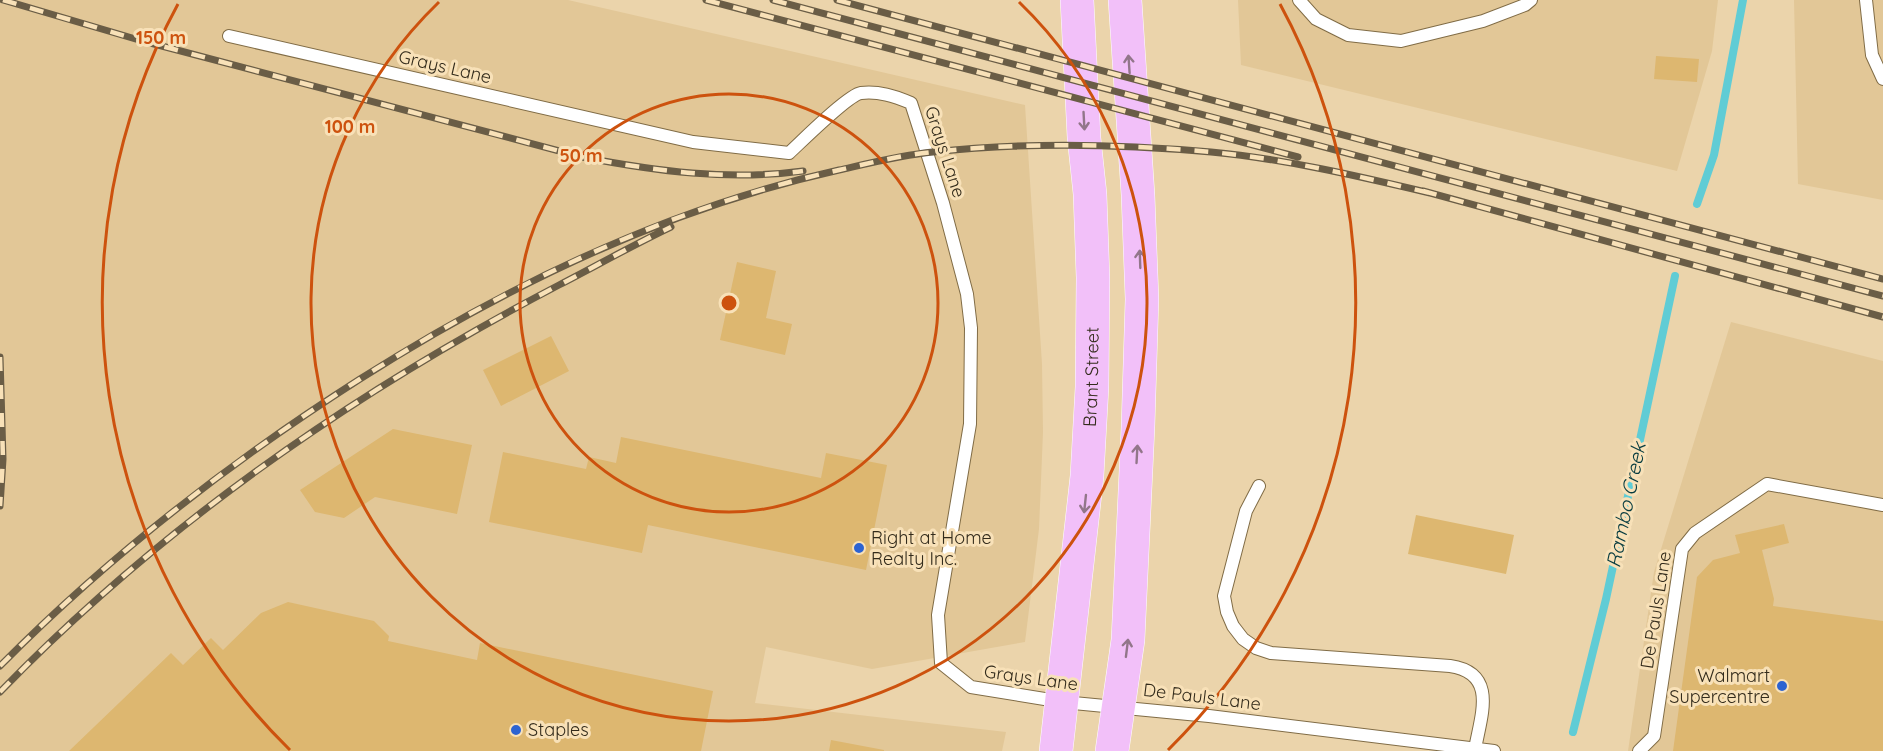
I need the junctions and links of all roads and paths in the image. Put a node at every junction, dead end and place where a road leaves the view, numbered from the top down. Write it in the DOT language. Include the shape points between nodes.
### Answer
graph roads {
  1 [pos="1077,0"];
  2 [pos="1125,0"];
  3 [pos="1299,0"];
  4 [pos="1531,0"];
  5 [pos="1866,0"];
  6 [pos="229,36"];
  7 [pos="1883,80"];
  8 [pos="1259,486"];
  9 [pos="1883,505"];
  10 [pos="1063,702"];
  11 [pos="1119,706"];
  12 [pos="1654,736"];
  13 [pos="1475,749"];
  14 [pos="1056,751"];
  15 [pos="1112,751"];
  16 [pos="1494,751"];
  17 [pos="1639,751"];
  18 [pos="1652,751"];
  1 -- 10 [label="main road, Brant Street, one-way" via="1090,194 1092,387 1088,476"];
  11 -- 2 [label="main road, one-way" via="1128,640 1142,299"];
  3 -- 4 [label="lane" via="1316,19 1348,35 1401,41 1483,21"];
  5 -- 7 [label="lane" via="1872,55"];
  6 -- 10 [label="lane, Grays Lane" via="693,142 789,153 858,93 888,93 911,103 968,294 971,328 970,424 938,615 941,663 971,687"];
  8 -- 13 [label="lane" via="1246,511 1224,596 1233,626 1243,639 1271,653 1450,666 1468,671 1484,695"];
  9 -- 12 [label="lane, De Pauls Lane" via="1767,484 1695,533 1682,549"];
  10 -- 11 [label="lane, Grays Lane"];
  10 -- 14 [label="main road, Brant Street"];
  11 -- 13 [label="lane, De Pauls Lane"];
  11 -- 15 [label="main road"];
  12 -- 17 [label="lane"];
  12 -- 18 [label="lane, De Pauls Lane"];
  13 -- 16 [label="lane, De Pauls Lane"];
}
